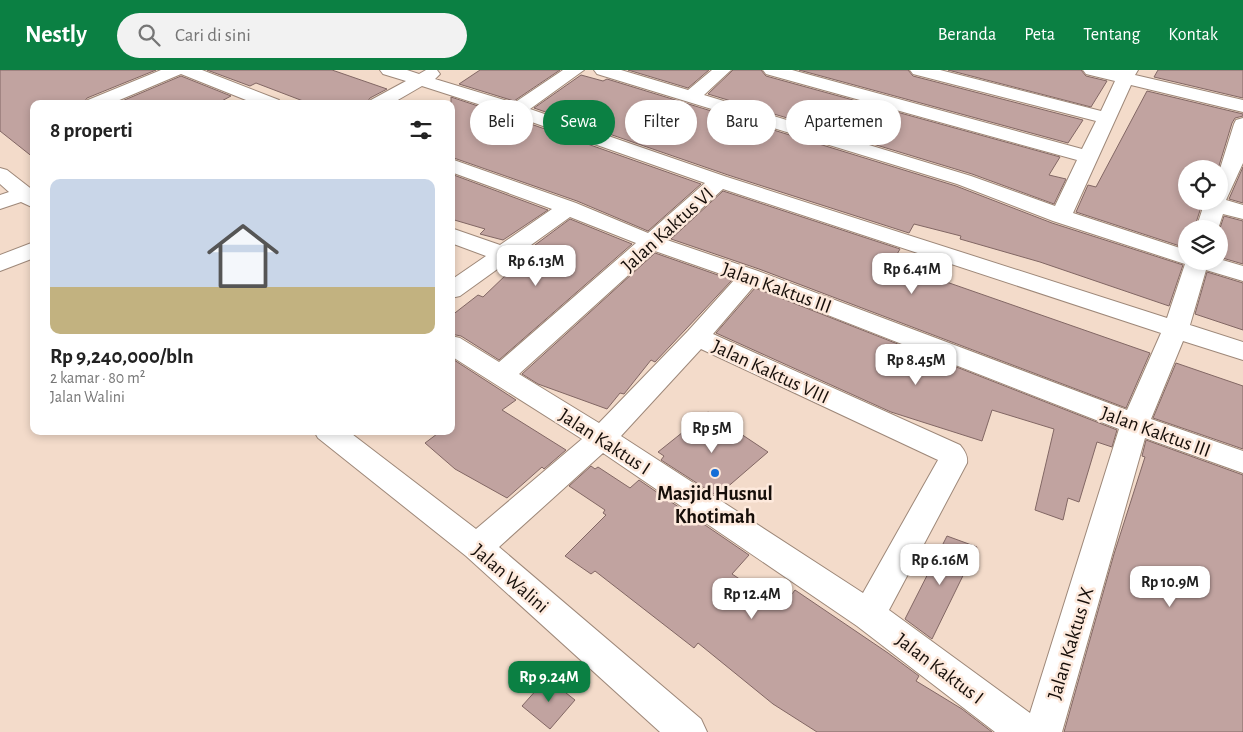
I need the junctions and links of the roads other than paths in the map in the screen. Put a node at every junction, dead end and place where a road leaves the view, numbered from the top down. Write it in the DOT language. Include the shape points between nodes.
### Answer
graph roads {
  1 [pos="176,70"];
  2 [pos="186,70"];
  3 [pos="390,70"];
  4 [pos="575,70"];
  5 [pos="603,70"];
  6 [pos="722,70"];
  7 [pos="772,70"];
  8 [pos="919,70"];
  9 [pos="1092,70"];
  10 [pos="1127,74"];
  11 [pos="429,75"];
  12 [pos="249,94"];
  13 [pos="691,98"];
  14 [pos="104,100"];
  15 [pos="236,100"];
  16 [pos="263,100"];
  17 [pos="385,100"];
  18 [pos="491,100"];
  19 [pos="531,100"];
  20 [pos="1243,106"];
  21 [pos="533,116"];
  22 [pos="1107,118"];
  23 [pos="1243,124"];
  24 [pos="1087,157"];
  25 [pos="1239,161"];
  26 [pos="455,166"];
  27 [pos="0,174"];
  28 [pos="1228,180"];
  29 [pos="720,181"];
  30 [pos="29,197"];
  31 [pos="0,203"];
  32 [pos="1228,205"];
  33 [pos="568,208"];
  34 [pos="1243,212"];
  35 [pos="1061,216"];
  36 [pos="455,236"];
  37 [pos="652,242"];
  38 [pos="30,251"];
  39 [pos="504,254"];
  40 [pos="1178,254"];
  41 [pos="0,264"];
  42 [pos="1228,269"];
  43 [pos="1194,270"];
  44 [pos="1243,274"];
  45 [pos="750,276"];
  46 [pos="455,288"];
  47 [pos="1176,328"];
  48 [pos="697,337"];
  49 [pos="455,346"];
  50 [pos="1243,351"];
  51 [pos="501,375"];
  52 [pos="1135,424"];
  53 [pos="333,435"];
  54 [pos="602,438"];
  55 [pos="1243,462"];
  56 [pos="477,547"];
  57 [pos="869,615"];
  58 [pos="688,732"];
  59 [pos="1025,732"];
  60 [pos="1044,732"];
  1 -- 14 [label="street"];
  2 -- 12 [label="street"];
  3 -- 11 [label="street"];
  4 -- 19 [label="street"];
  5 -- 13 [label="street"];
  6 -- 13 [label="street"];
  7 -- 24 [label="street"];
  8 -- 22 [label="street"];
  9 -- 10 [label="street"];
  10 -- 20 [label="street"];
  10 -- 22 [label="street"];
  11 -- 17 [label="street"];
  11 -- 18 [label="street"];
  12 -- 15 [label="street"];
  12 -- 16 [label="street"];
  13 -- 35 [label="street" via="964,180"];
  21 -- 29 [label="street"];
  22 -- 24 [label="street"];
  23 -- 25 [label="street"];
  24 -- 35 [label="street"];
  25 -- 28 [label="street"];
  26 -- 33 [label="street, Jalan Kaktus III"];
  27 -- 30 [label="street"];
  29 -- 37 [label="street, Jalan Kaktus VI"];
  29 -- 47 [label="street"];
  30 -- 31 [label="street"];
  32 -- 34 [label="street"];
  33 -- 37 [label="street, Jalan Kaktus III"];
  33 -- 39 [label="street"];
  35 -- 40 [label="street"];
  36 -- 39 [label="street"];
  37 -- 45 [label="street, Jalan Kaktus III"];
  37 -- 51 [label="street, Jalan Kaktus VI"];
  38 -- 41 [label="street"];
  39 -- 46 [label="street"];
  42 -- 44 [label="street"];
  43 -- 47 [label="street, Jalan Kaktus IX"];
  45 -- 48 [label="street"];
  45 -- 52 [label="street, Jalan Kaktus III"];
  47 -- 50 [label="street"];
  47 -- 52 [label="street, Jalan Kaktus IX"];
  48 -- 54 [label="street"];
  48 -- 57 [label="street, Jalan Kaktus VIII" via="950,453 952,463"];
  49 -- 51 [label="street, Jalan Kaktus I"];
  51 -- 54 [label="street, Jalan Kaktus I"];
  52 -- 55 [label="street, Jalan Kaktus III"];
  52 -- 60 [label="street, Jalan Kaktus IX"];
  53 -- 56 [label="street, Jalan Walini"];
  54 -- 56 [label="street"];
  54 -- 57 [label="street, Jalan Kaktus I"];
  56 -- 58 [label="street, Jalan Walini"];
  57 -- 59 [label="street, Jalan Kaktus I"];
}
